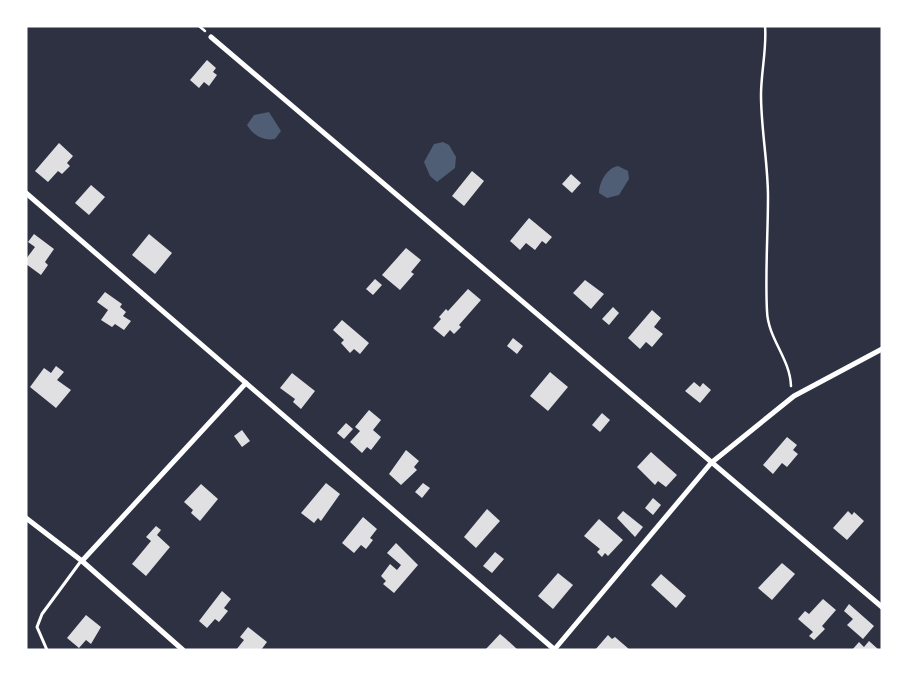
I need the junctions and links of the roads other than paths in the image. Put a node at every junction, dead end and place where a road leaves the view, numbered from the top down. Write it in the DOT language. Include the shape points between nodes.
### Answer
graph roads {
  1 [pos="211,37"];
  2 [pos="26,193"];
  3 [pos="882,349"];
  4 [pos="246,383"];
  5 [pos="711,463"];
  6 [pos="26,518"];
  7 [pos="82,561"];
  8 [pos="882,607"];
  9 [pos="46,650"];
  10 [pos="183,650"];
  11 [pos="554,650"];
  1 -- 5 [label="street"];
  2 -- 4 [label="street"];
  3 -- 5 [label="street" via="794,396"];
  4 -- 7 [label="street"];
  4 -- 11 [label="street"];
  5 -- 8 [label="street"];
  5 -- 11 [label="street"];
  6 -- 7 [label="street"];
  7 -- 9 [label="lane" via="42,614 37,627"];
  7 -- 10 [label="street"];
}
